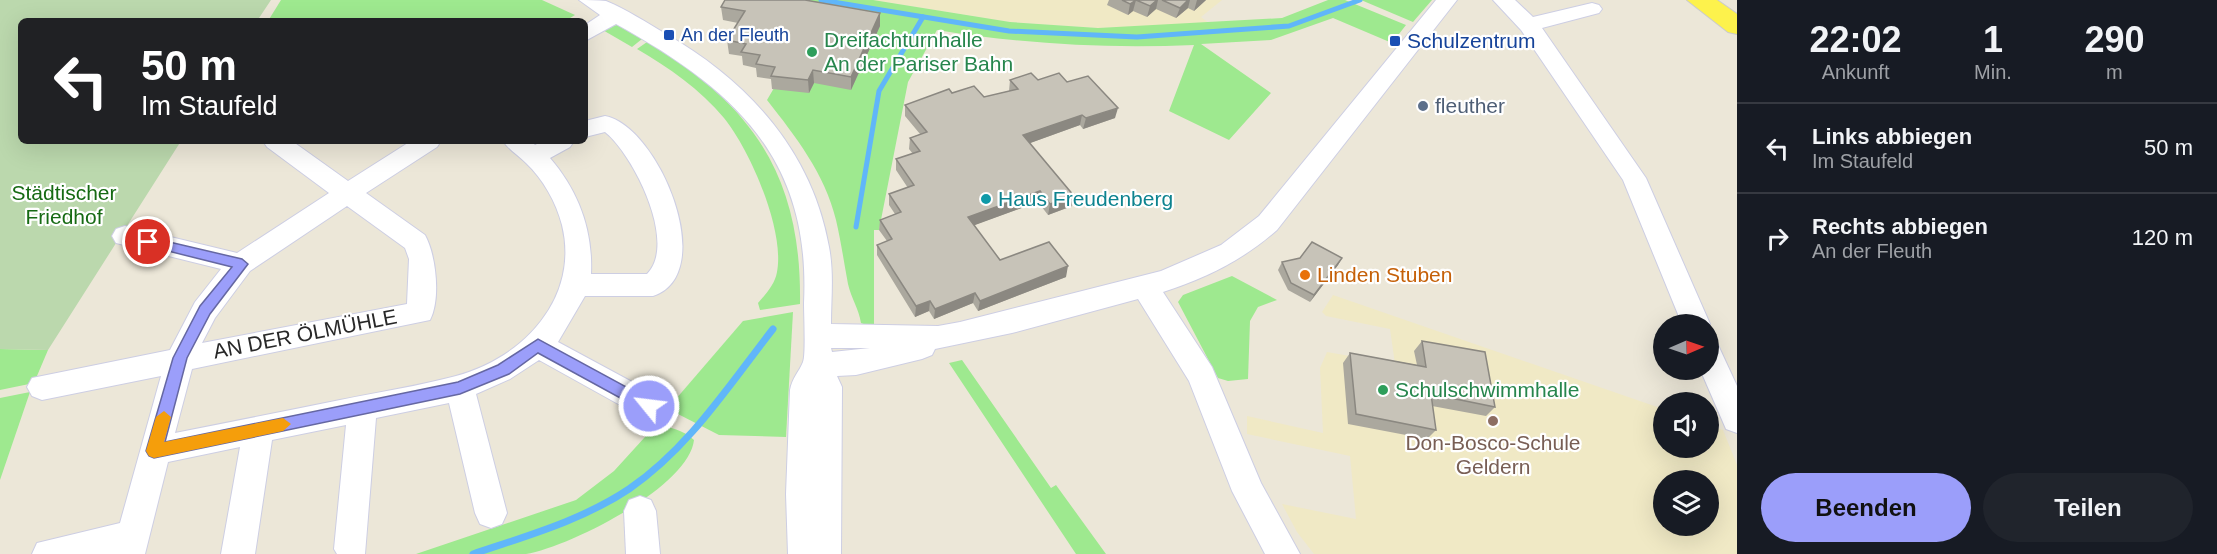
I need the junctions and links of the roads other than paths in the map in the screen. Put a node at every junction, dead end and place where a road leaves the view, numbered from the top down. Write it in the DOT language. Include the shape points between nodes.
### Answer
graph roads {
  1 [pos="588,0"];
  2 [pos="1448,0"];
  3 [pos="1503,0"];
  4 [pos="1700,0"];
  5 [pos="1592,9"];
  6 [pos="615,15"];
  7 [pos="1529,25"];
  8 [pos="1737,26"];
  9 [pos="588,32"];
  10 [pos="588,128"];
  11 [pos="279,144"];
  12 [pos="419,144"];
  13 [pos="546,144"];
  14 [pos="525,148"];
  15 [pos="349,192"];
  16 [pos="125,236"];
  17 [pos="242,264"];
  18 [pos="575,285"];
  19 [pos="1144,287"];
  20 [pos="1692,314"];
  21 [pos="538,345"];
  22 [pos="818,350"];
  23 [pos="180,358"];
  24 [pos="1719,378"];
  25 [pos="42,387"];
  26 [pos="460,388"];
  27 [pos="649,406"];
  28 [pos="362,409"];
  29 [pos="1737,420"];
  30 [pos="258,429"];
  31 [pos="154,451"];
  32 [pos="640,512"];
  33 [pos="491,513"];
  34 [pos="131,545"];
  35 [pos="351,549"];
  36 [pos="49,554"];
  37 [pos="238,554"];
  38 [pos="643,554"];
  39 [pos="805,554"];
  40 [pos="824,554"];
  41 [pos="1283,554"];
  1 -- 6 [label="street"];
  2 -- 19 [label="street" via="1257,234 1211,263"];
  3 -- 7 [label="street"];
  4 -- 8 [label="main road"];
  5 -- 7 [label="street"];
  6 -- 9 [label="street"];
  6 -- 22 [label="street" via="713,75 744,104 776,144 799,186 813,230 818,268"];
  7 -- 20 [label="street" via="1634,178"];
  10 -- 18 [label="street" via="601,124 614,127 648,169 664,210 668,267 653,285"];
  11 -- 15 [label="street"];
  12 -- 15 [label="street"];
  13 -- 14 [label="street"];
  14 -- 18 [label="street" via="560,186 572,214 578,247"];
  15 -- 17 [label="street"];
  15 -- 23 [label="street, AN DER ÖLMÜHLE" via="416,242 422,259 420,312"];
  16 -- 17 [label="street"];
  17 -- 23 [label="street" via="205,310"];
  18 -- 21 [label="street" via="564,312"];
  19 -- 22 [label="street" via="938,338 923,347 878,359"];
  19 -- 41 [label="street" via="1202,376 1248,491"];
  21 -- 26 [label="street" via="504,369"];
  21 -- 27 [label="street"];
  22 -- 39 [label="street" via="805,390"];
  22 -- 40 [label="street" via="827,387"];
  23 -- 25 [label="street"];
  23 -- 31 [label="street"];
  24 -- 29 [label="street"];
  26 -- 28 [label="street"];
  26 -- 33 [label="street"];
  28 -- 30 [label="street"];
  28 -- 35 [label="street"];
  30 -- 31 [label="street"];
  30 -- 37 [label="street"];
  31 -- 34 [label="street"];
  32 -- 38 [label="street"];
  34 -- 36 [label="street"];
}
